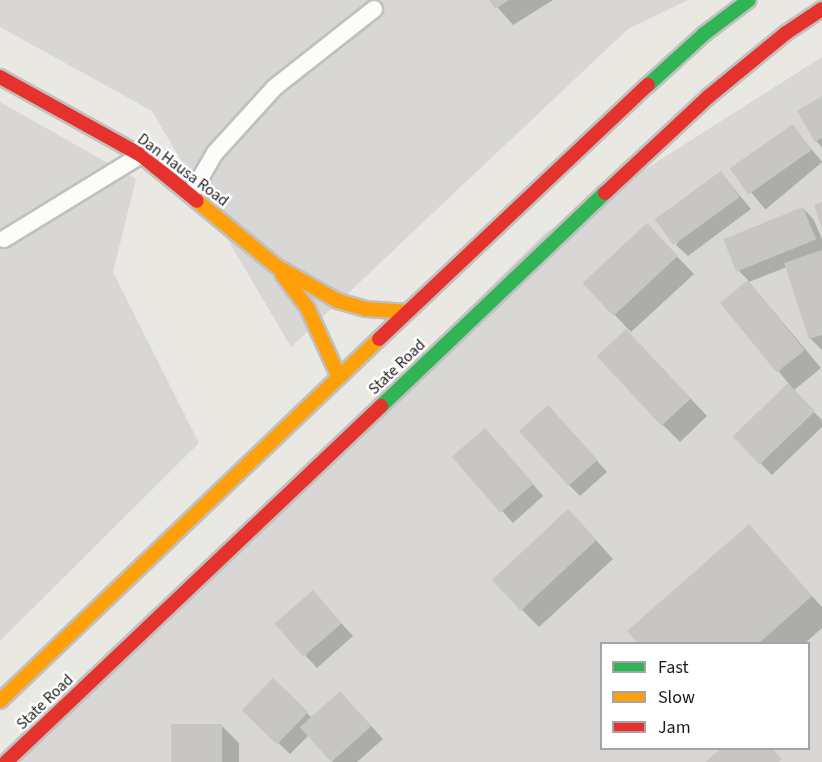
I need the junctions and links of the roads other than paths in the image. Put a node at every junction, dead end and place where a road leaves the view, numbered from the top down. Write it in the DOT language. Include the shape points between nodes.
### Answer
graph roads {
  1 [pos="749,0"];
  2 [pos="374,9"];
  3 [pos="822,9"];
  4 [pos="0,77"];
  5 [pos="141,155"];
  6 [pos="191,194"];
  7 [pos="4,239"];
  8 [pos="276,266"];
  9 [pos="405,312"];
  10 [pos="339,377"];
  11 [pos="0,701"];
  12 [pos="6,762"];
  1 -- 9 [label="main road, State Road" via="644,87"];
  2 -- 6 [label="lane" via="275,87 215,153"];
  3 -- 12 [label="main road, State Road" via="708,97"];
  4 -- 5 [label="main road, Dan Hausa Road"];
  5 -- 6 [label="main road, Dan Hausa Road"];
  5 -- 7 [label="lane"];
  6 -- 8 [label="main road, Dan Hausa Road"];
  8 -- 9 [label="main road, Dan Hausa Road" via="338,301 366,309"];
  8 -- 10 [label="main road, Dan Hausa Road" via="307,307"];
  9 -- 10 [label="main road, State Road"];
  10 -- 11 [label="main road, State Road"];
}
